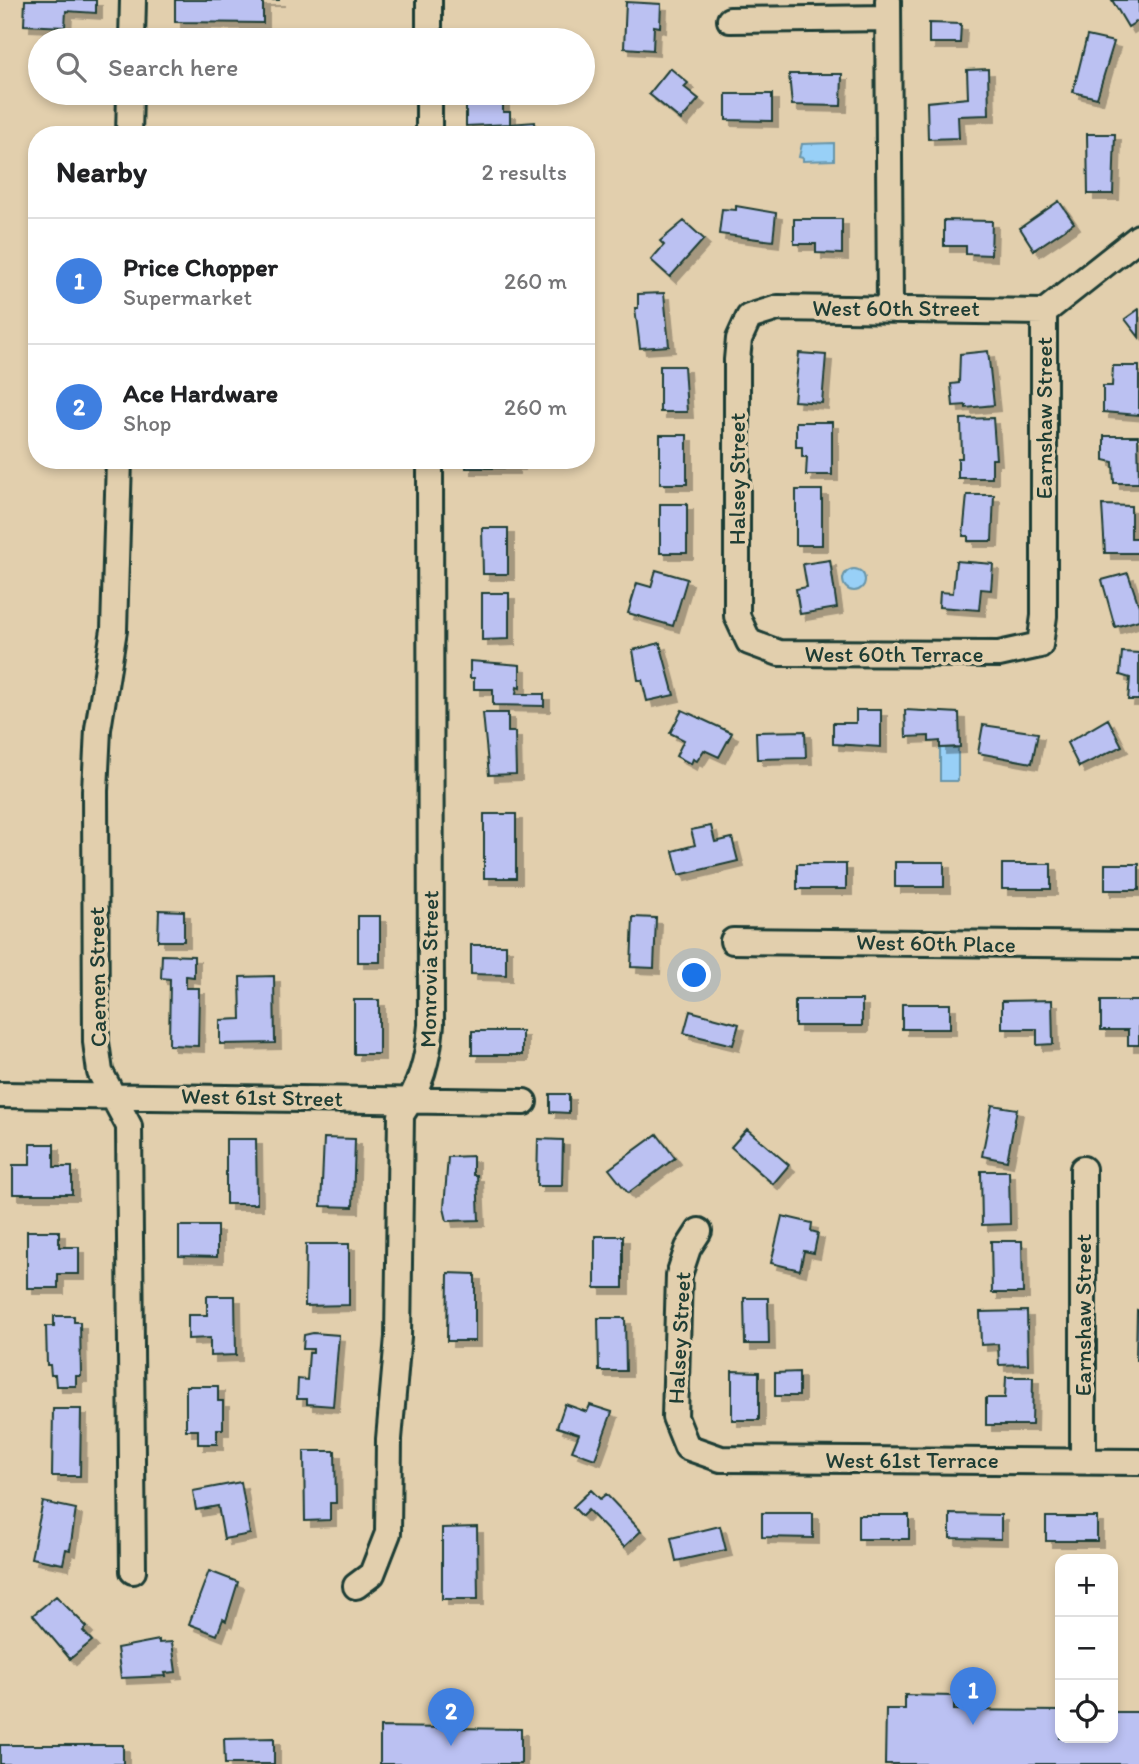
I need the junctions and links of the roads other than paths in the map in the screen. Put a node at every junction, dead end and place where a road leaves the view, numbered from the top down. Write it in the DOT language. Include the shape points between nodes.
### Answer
graph roads {
  1 [pos="133,0"];
  2 [pos="429,0"];
  3 [pos="888,9"];
  4 [pos="730,19"];
  5 [pos="132,28"];
  6 [pos="429,28"];
  7 [pos="130,105"];
  8 [pos="429,105"];
  9 [pos="129,126"];
  10 [pos="429,126"];
  11 [pos="1139,237"];
  12 [pos="890,309"];
  13 [pos="1044,312"];
  14 [pos="749,317"];
  15 [pos="119,469"];
  16 [pos="430,469"];
  17 [pos="749,642"];
  18 [pos="1040,645"];
  19 [pos="733,941"];
  20 [pos="1139,945"];
  21 [pos="0,1095"];
  22 [pos="113,1096"];
  23 [pos="412,1098"];
  24 [pos="524,1102"];
  25 [pos="1083,1168"];
  26 [pos="699,1231"];
  27 [pos="687,1447"];
  28 [pos="1083,1461"];
  29 [pos="1139,1462"];
  30 [pos="133,1571"];
  31 [pos="356,1586"];
  1 -- 5 [label="street"];
  2 -- 6 [label="street"];
  3 -- 4 [label="street"];
  3 -- 12 [label="street"];
  7 -- 9 [label="street"];
  8 -- 10 [label="street"];
  11 -- 13 [label="street, Earnshaw Street"];
  12 -- 13 [label="street, West 60th Street"];
  12 -- 14 [label="street, West 60th Street" via="778,308"];
  13 -- 18 [label="street, Earnshaw Street" via="1044,616"];
  14 -- 17 [label="street, Halsey Street" via="739,339 737,360 737,616"];
  15 -- 22 [label="street, Caenen Street" via="114,630 98,729 95,791 96,1042 100,1072"];
  16 -- 23 [label="street, Monrovia Street" via="431,1025 428,1059"];
  17 -- 18 [label="street, West 60th Terrace" via="779,653 999,654"];
  19 -- 20 [label="street, West 60th Place"];
  21 -- 22 [label="street, West 61st Street"];
  22 -- 23 [label="street, West 61st Street"];
  22 -- 30 [label="street, Caenen Street" via="129,1126"];
  23 -- 24 [label="street, West 61st Street"];
  23 -- 31 [label="street, Monrovia Street" via="401,1115 398,1337 389,1439 388,1533 372,1574"];
  25 -- 28 [label="street, Earnshaw Street"];
  26 -- 27 [label="street, Halsey Street" via="679,1275 675,1417"];
  27 -- 28 [label="street, West 61st Terrace" via="721,1459"];
  28 -- 29 [label="street, West 61st Terrace"];
}
